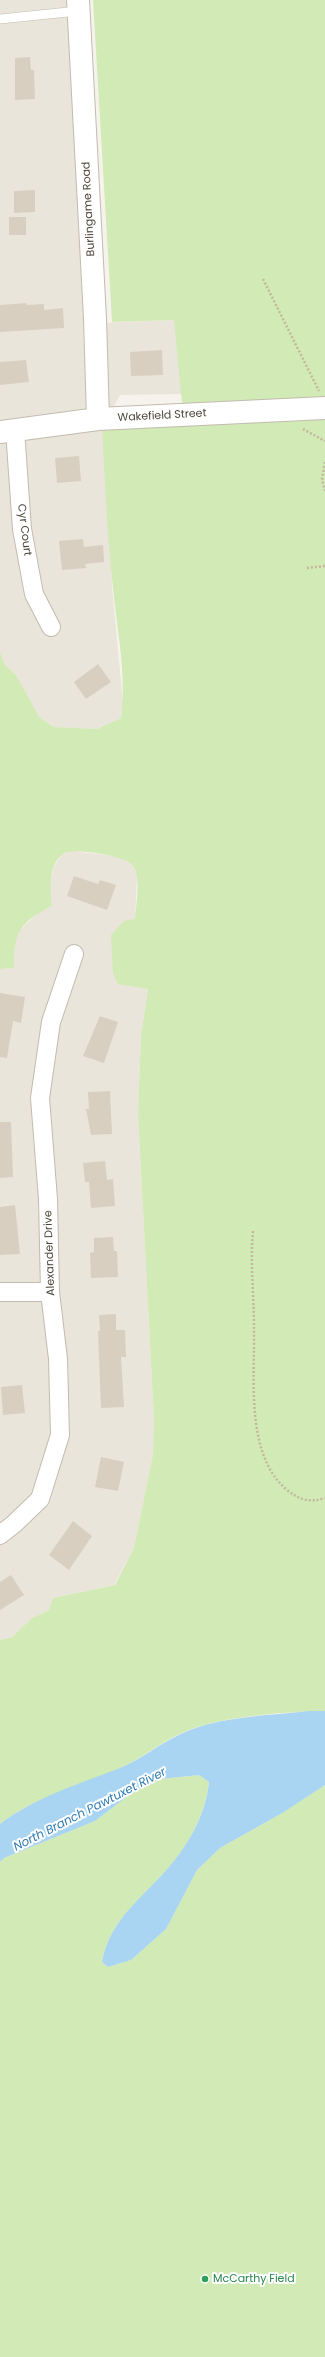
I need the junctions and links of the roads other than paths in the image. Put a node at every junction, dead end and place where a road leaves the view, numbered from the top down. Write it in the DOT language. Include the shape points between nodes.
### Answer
graph roads {
  1 [pos="78,5"];
  2 [pos="0,19"];
  3 [pos="315,409"];
  4 [pos="98,419"];
  5 [pos="8,431"];
  6 [pos="51,627"];
  7 [pos="74,954"];
  8 [pos="0,1292"];
  9 [pos="50,1292"];
  10 [pos="0,1535"];
  1 -- 2 [label="lane"];
  1 -- 4 [label="street, Burlingame Road"];
  3 -- 4 [label="street, Wakefield Street"];
  4 -- 5 [label="street, Wakefield Street"];
  5 -- 6 [label="street, Cyr Court" via="34,594"];
  7 -- 9 [label="street, Alexander Drive" via="51,1022 40,1098 48,1199"];
  8 -- 9 [label="street"];
  9 -- 10 [label="street, Alexander Drive" via="58,1358 60,1436 40,1498"];
}
